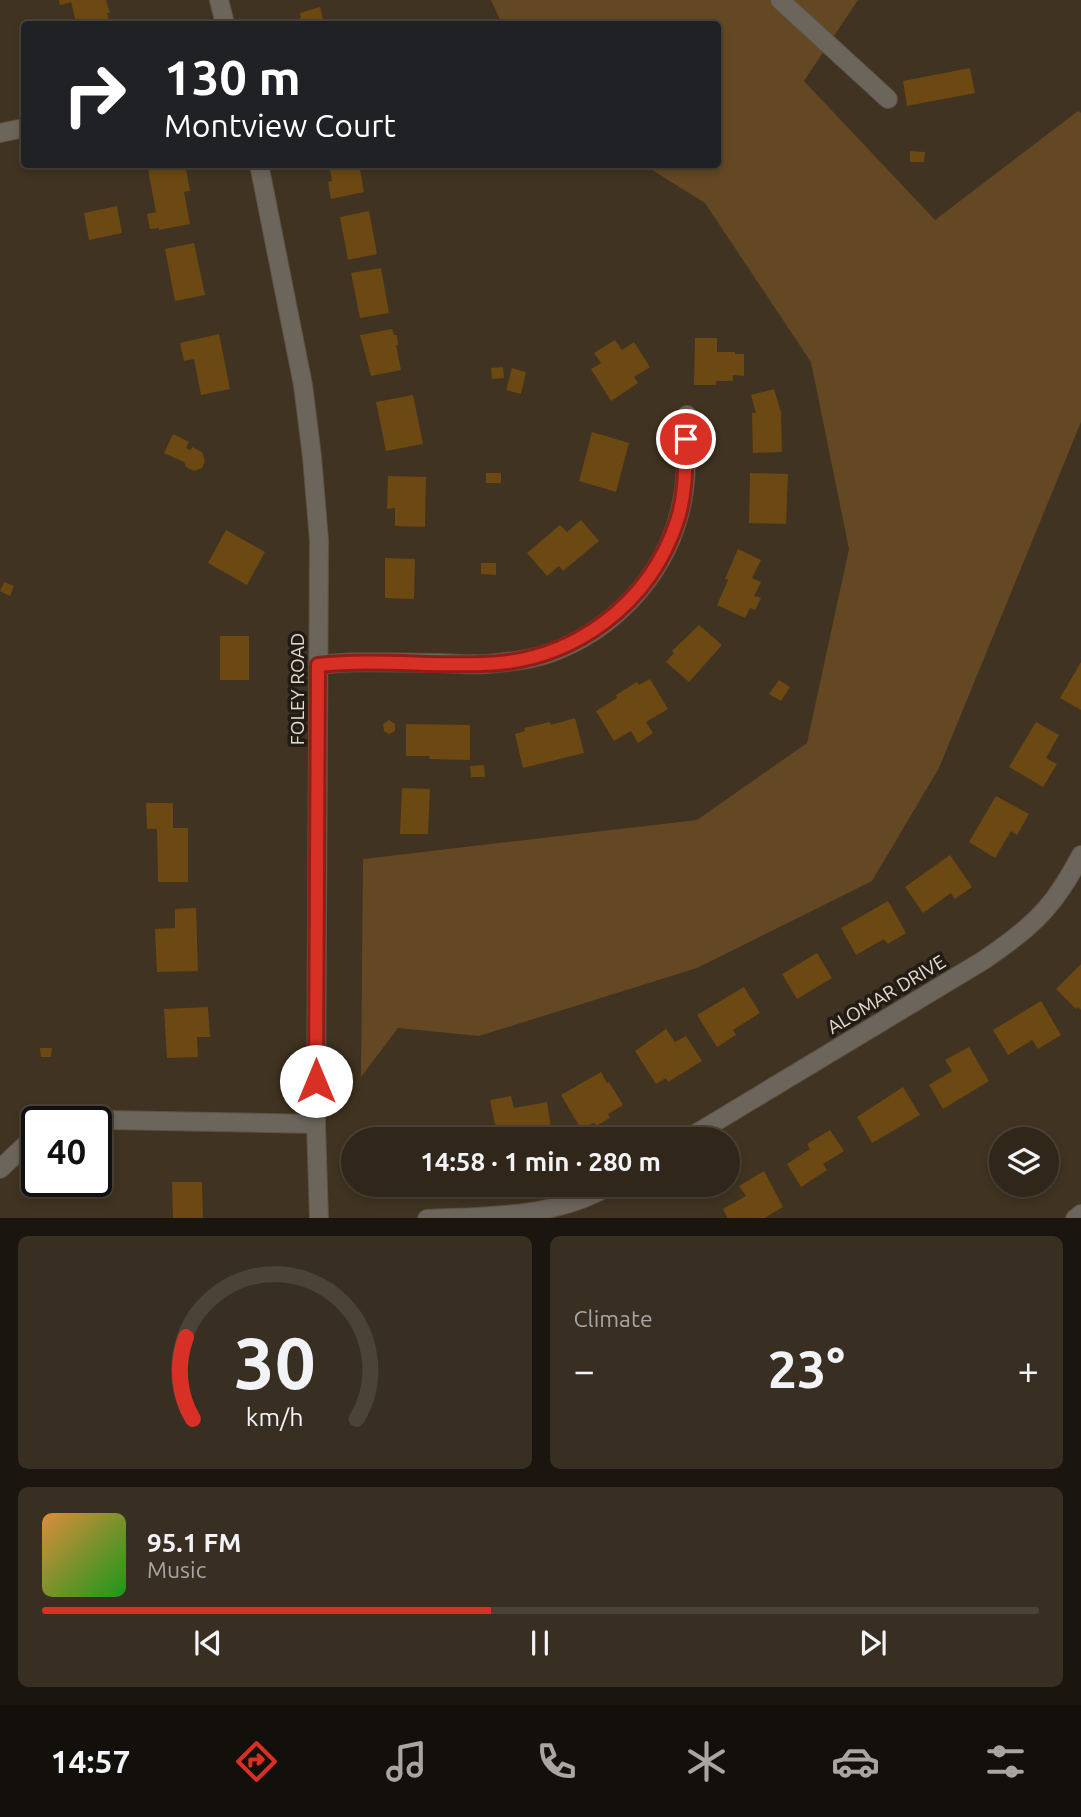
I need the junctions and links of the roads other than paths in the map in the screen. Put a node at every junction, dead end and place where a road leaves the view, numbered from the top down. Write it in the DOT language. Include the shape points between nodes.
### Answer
graph roads {
  1 [pos="219,0"];
  2 [pos="780,0"];
  3 [pos="224,21"];
  4 [pos="888,99"];
  5 [pos="21,129"];
  6 [pos="0,133"];
  7 [pos="260,168"];
  8 [pos="687,415"];
  9 [pos="318,665"];
  10 [pos="1081,855"];
  11 [pos="112,1119"];
  12 [pos="316,1124"];
  13 [pos="707,1127"];
  14 [pos="21,1149"];
  15 [pos="0,1169"];
  16 [pos="586,1197"];
  17 [pos="319,1218"];
  18 [pos="453,1218"];
  1 -- 3 [label="street"];
  2 -- 4 [label="street"];
  5 -- 6 [label="street"];
  7 -- 9 [label="street, FOLEY ROAD" via="303,385 312,457 318,540"];
  8 -- 9 [label="street" via="685,486 668,546 633,599 608,621 550,653 520,661"];
  9 -- 12 [label="street, FOLEY ROAD"];
  10 -- 13 [label="street, ALOMAR DRIVE" via="1061,890 1013,940"];
  11 -- 12 [label="street"];
  12 -- 17 [label="street, FOLEY ROAD"];
  14 -- 15 [label="street"];
  16 -- 18 [label="street" via="537,1212"];
}
